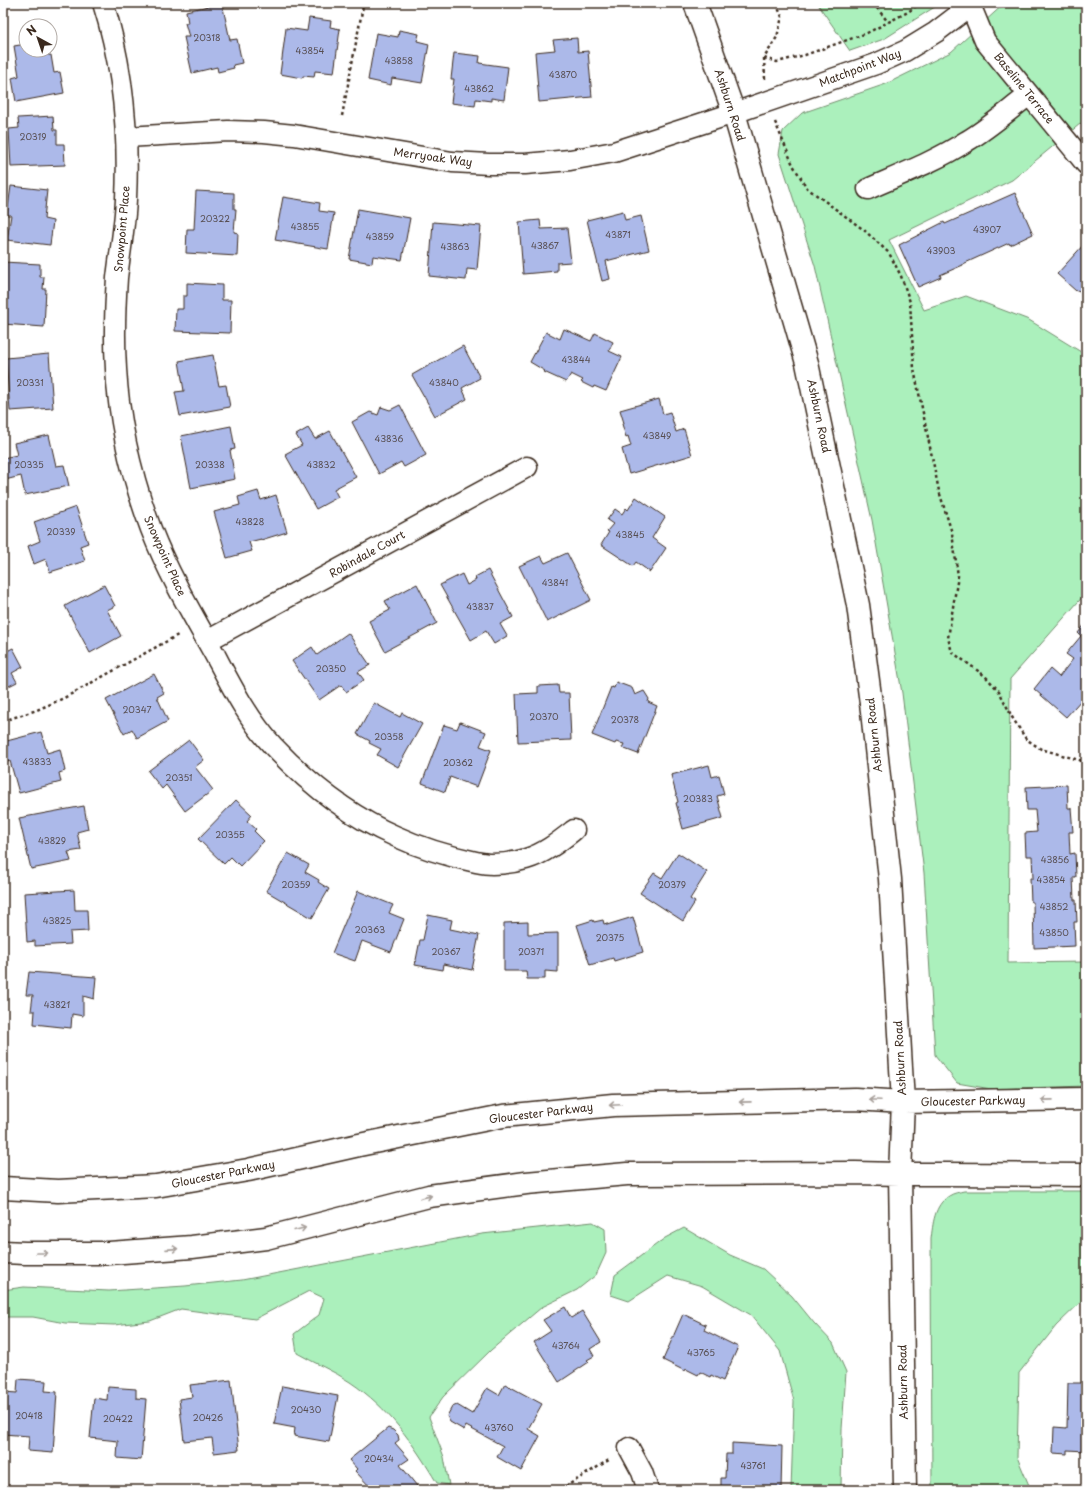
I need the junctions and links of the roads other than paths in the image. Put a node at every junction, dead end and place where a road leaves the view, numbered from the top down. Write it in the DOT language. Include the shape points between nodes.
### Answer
graph roads {
  1 [pos="102,3"];
  2 [pos="694,3"];
  3 [pos="973,5"];
  4 [pos="1029,95"];
  5 [pos="734,113"];
  6 [pos="127,137"];
  7 [pos="1086,164"];
  8 [pos="868,189"];
  9 [pos="527,467"];
  10 [pos="207,642"];
  11 [pos="574,830"];
  12 [pos="1086,1099"];
  13 [pos="903,1102"];
  14 [pos="900,1174"];
  15 [pos="1086,1175"];
  16 [pos="3,1188"];
  17 [pos="3,1252"];
  18 [pos="630,1448"];
  19 [pos="648,1490"];
  20 [pos="905,1490"];
  1 -- 6 [label="street, Snowpoint Place" via="116,54"];
  2 -- 5 [label="main road, Ashburn Road"];
  3 -- 4 [label="street, Baseline Terrace" via="985,41"];
  3 -- 5 [label="street, Matchpoint Way" via="905,51 876,64"];
  4 -- 7 [label="street, Baseline Terrace"];
  4 -- 8 [label="street" via="967,141 931,162"];
  5 -- 6 [label="street, Merryoak Way" via="614,152 570,160 525,164 452,162 264,132 228,131"];
  5 -- 13 [label="main road, Ashburn Road" via="808,363 858,605 890,879"];
  6 -- 10 [label="street, Snowpoint Place" via="126,200 115,322 116,370 122,418 133,473 151,528 172,576"];
  9 -- 10 [label="street, Robindale Court"];
  10 -- 11 [label="street, Snowpoint Place" via="241,703 271,744 311,784 334,802 382,831 436,852 492,864 527,859 552,847"];
  12 -- 13 [label="main road, Gloucester Parkway, one-way"];
  13 -- 14 [label="main road, Ashburn Road"];
  13 -- 16 [label="main road, Gloucester Parkway, one-way" via="855,1099 613,1105 503,1116 248,1170 156,1186 58,1191"];
  14 -- 15 [label="main road"];
  17 -- 14 [label="main road, one-way" via="109,1253 266,1238 429,1196 526,1183 627,1174"];
  14 -- 20 [label="main road, Ashburn Road"];
  18 -- 19 [label="street"];
}
